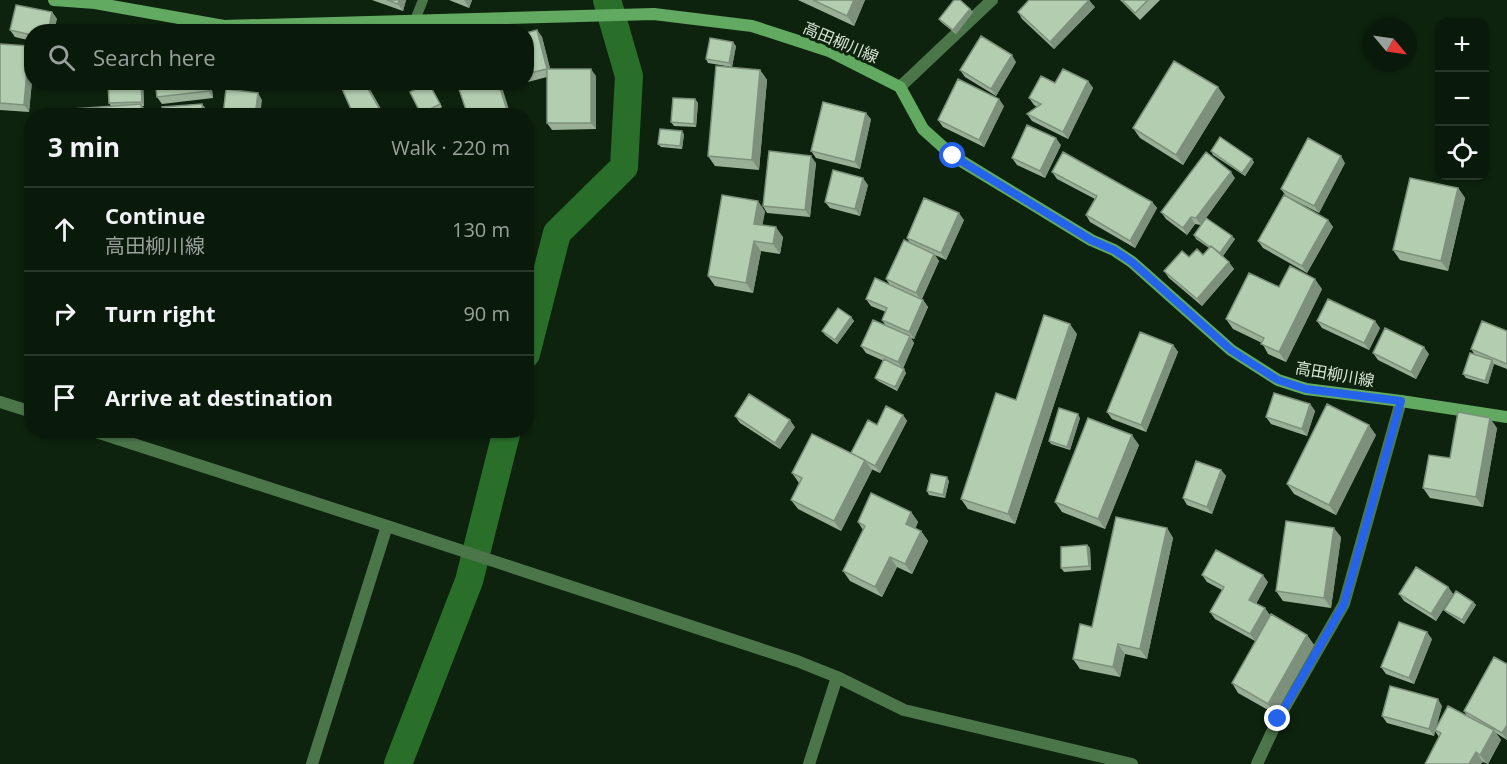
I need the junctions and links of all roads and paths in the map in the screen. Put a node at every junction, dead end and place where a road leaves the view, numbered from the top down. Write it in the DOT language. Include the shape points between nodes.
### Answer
graph roads {
  1 [pos="54,0"];
  2 [pos="423,0"];
  3 [pos="992,0"];
  4 [pos="415,20"];
  5 [pos="213,24"];
  6 [pos="288,24"];
  7 [pos="900,87"];
  8 [pos="1401,401"];
  9 [pos="0,402"];
  10 [pos="24,410"];
  11 [pos="1507,417"];
  12 [pos="115,438"];
  13 [pos="387,526"];
  14 [pos="837,677"];
  15 [pos="312,764"];
  16 [pos="809,764"];
  17 [pos="1132,764"];
  18 [pos="1257,764"];
  1 -- 5 [label="main road, 高田柳川線" via="95,3"];
  2 -- 4 [label="lane"];
  3 -- 7 [label="street"];
  4 -- 6 [label="main road, 高田柳川線"];
  4 -- 7 [label="main road, 高田柳川線" via="654,14 752,26 829,51"];
  7 -- 8 [label="main road, 高田柳川線" via="923,129 953,156 1132,262 1255,367 1306,389"];
  8 -- 11 [label="main road, 高田柳川線"];
  8 -- 18 [label="street" via="1344,604 1278,719"];
  9 -- 10 [label="street"];
  12 -- 13 [label="street"];
  13 -- 14 [label="street"];
  13 -- 15 [label="street"];
  14 -- 16 [label="street"];
  14 -- 17 [label="street" via="904,710"];
}
